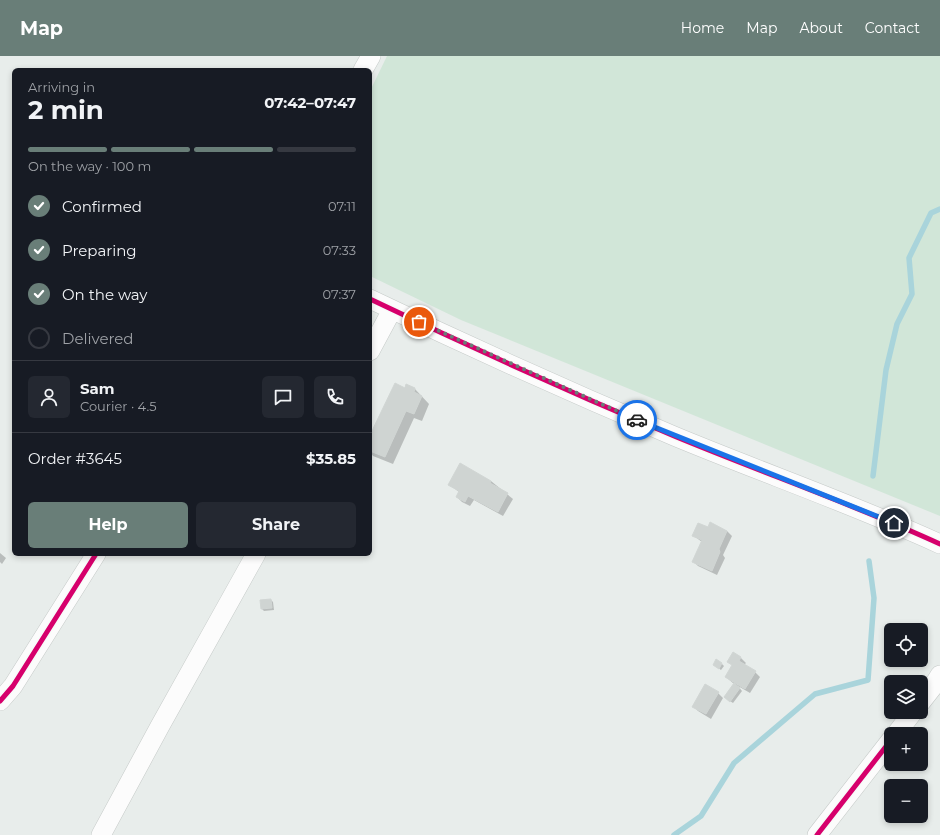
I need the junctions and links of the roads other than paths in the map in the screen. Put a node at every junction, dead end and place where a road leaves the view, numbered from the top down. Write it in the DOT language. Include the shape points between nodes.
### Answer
graph roads {
  1 [pos="371,56"];
  2 [pos="364,68"];
  3 [pos="372,300"];
  4 [pos="392,310"];
  5 [pos="372,347"];
  6 [pos="940,544"];
  7 [pos="95,556"];
  8 [pos="255,556"];
  9 [pos="940,675"];
  10 [pos="928,693"];
  11 [pos="0,701"];
  12 [pos="908,719"];
  13 [pos="901,727"];
  14 [pos="884,749"];
  15 [pos="101,835"];
  16 [pos="817,835"];
  1 -- 2 [label="street"];
  3 -- 4 [label="street"];
  4 -- 5 [label="street"];
  4 -- 6 [label="street" via="668,433 894,523"];
  7 -- 11 [label="street" via="13,686"];
  8 -- 15 [label="street"];
  9 -- 10 [label="street"];
  12 -- 13 [label="street"];
  14 -- 16 [label="street"];
}
